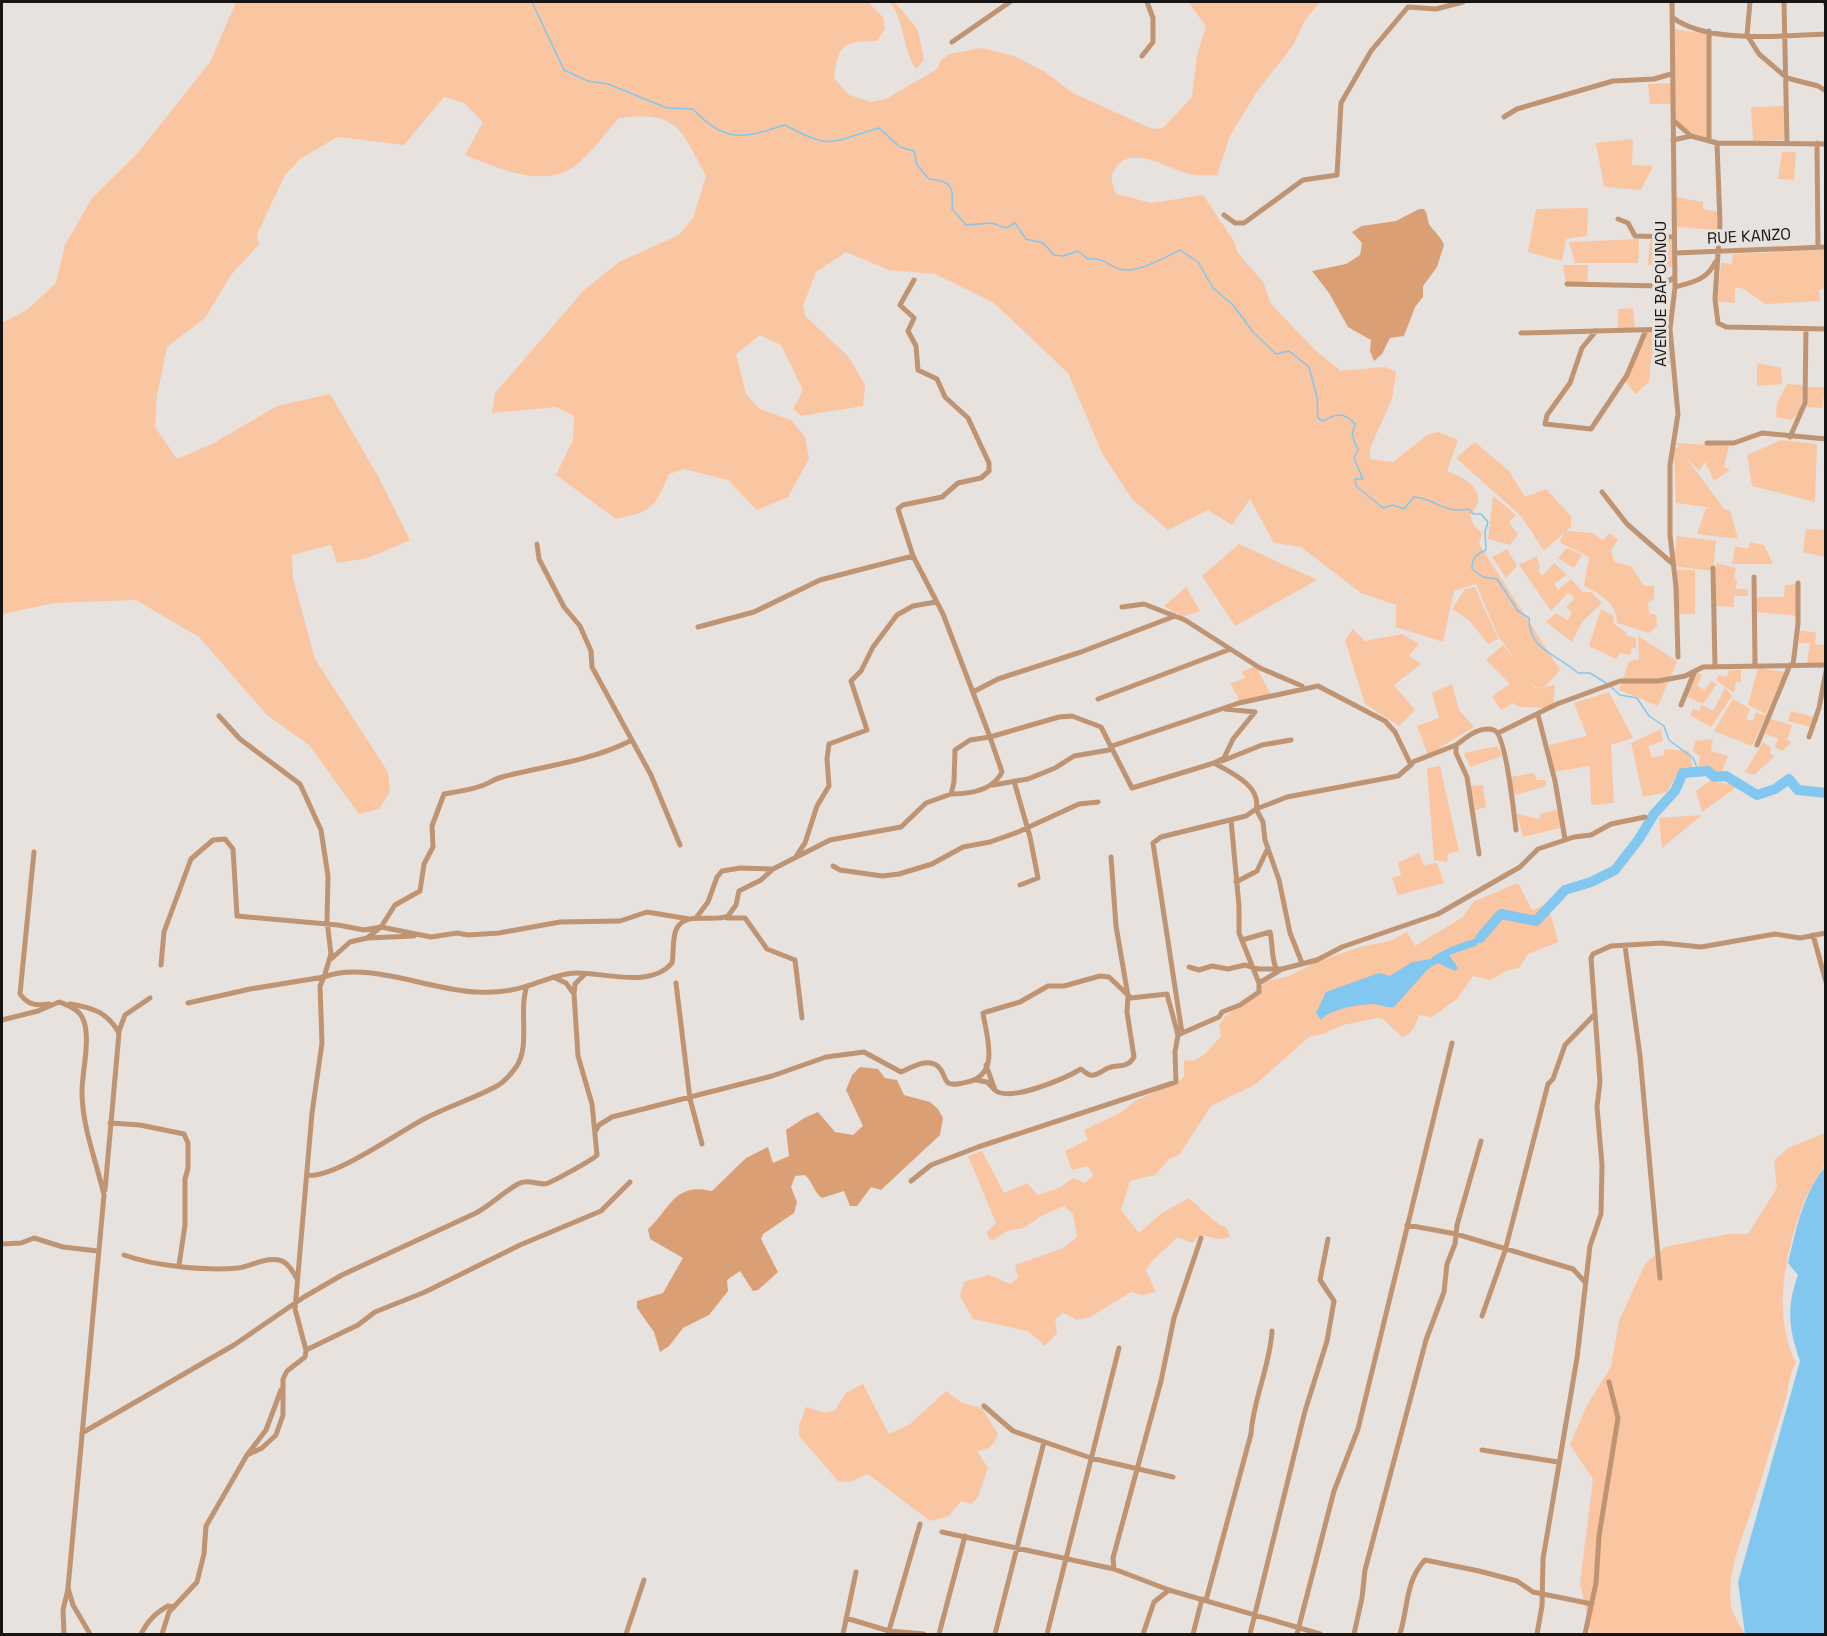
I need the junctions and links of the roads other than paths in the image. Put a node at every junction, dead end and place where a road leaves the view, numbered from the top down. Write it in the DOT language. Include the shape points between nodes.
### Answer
graph roads {
  1 [pos="1010,2"];
  2 [pos="1147,2"];
  3 [pos="1463,2"];
  4 [pos="1672,2"];
  5 [pos="1750,2"];
  6 [pos="1784,2"];
  7 [pos="1409,4"];
  8 [pos="1672,17"];
  9 [pos="1709,32"];
  10 [pos="1826,34"];
  11 [pos="1747,35"];
  12 [pos="1784,36"];
  13 [pos="952,42"];
  14 [pos="1142,56"];
  15 [pos="1671,74"];
  16 [pos="1787,78"];
  17 [pos="1826,91"];
  18 [pos="1504,117"];
  19 [pos="1673,120"];
  20 [pos="1691,136"];
  21 [pos="1673,140"];
  22 [pos="1709,140"];
  23 [pos="1787,142"];
  24 [pos="1717,143"];
  25 [pos="1817,143"];
  26 [pos="1826,144"];
  27 [pos="1224,215"];
  28 [pos="1618,219"];
  29 [pos="1674,237"];
  30 [pos="1818,247"];
  31 [pos="1826,247"];
  32 [pos="1675,254"];
  33 [pos="1718,254"];
  34 [pos="1675,277"];
  35 [pos="914,280"];
  36 [pos="1567,284"];
  37 [pos="1675,287"];
  38 [pos="1670,329"];
  39 [pos="1806,329"];
  40 [pos="1646,330"];
  41 [pos="1826,330"];
  42 [pos="1596,331"];
  43 [pos="1521,333"];
  44 [pos="1790,437"];
  45 [pos="1826,439"];
  46 [pos="1707,443"];
  47 [pos="1602,492"];
  48 [pos="537,544"];
  49 [pos="912,556"];
  50 [pos="1673,564"];
  51 [pos="1713,568"];
  52 [pos="1754,578"];
  53 [pos="1798,583"];
  54 [pos="936,602"];
  55 [pos="1122,607"];
  56 [pos="1175,616"];
  57 [pos="698,627"];
  58 [pos="1228,650"];
  59 [pos="1678,657"];
  60 [pos="1755,665"];
  61 [pos="1792,665"];
  62 [pos="1826,665"];
  63 [pos="1714,667"];
  64 [pos="1826,671"];
  65 [pos="1694,673"];
  66 [pos="1304,687"];
  67 [pos="973,693"];
  68 [pos="1098,699"];
  69 [pos="1681,705"];
  70 [pos="1220,709"];
  71 [pos="1538,715"];
  72 [pos="219,716"];
  73 [pos="1498,733"];
  74 [pos="990,737"];
  75 [pos="1809,737"];
  76 [pos="1291,740"];
  77 [pos="630,741"];
  78 [pos="1757,744"];
  79 [pos="1112,746"];
  80 [pos="1456,746"];
  81 [pos="1214,763"];
  82 [pos="1412,764"];
  83 [pos="1014,782"];
  84 [pos="991,785"];
  85 [pos="951,795"];
  86 [pos="1098,802"];
  87 [pos="1256,809"];
  88 [pos="1645,817"];
  89 [pos="1231,820"];
  90 [pos="1026,827"];
  91 [pos="1516,830"];
  92 [pos="1566,839"];
  93 [pos="680,845"];
  94 [pos="1268,848"];
  95 [pos="34,852"];
  96 [pos="1479,854"];
  97 [pos="796,855"];
  98 [pos="1111,857"];
  99 [pos="833,866"];
  100 [pos="773,869"];
  101 [pos="1236,882"];
  102 [pos="1020,885"];
  103 [pos="696,918"];
  104 [pos="688,919"];
  105 [pos="723,919"];
  106 [pos="327,924"];
  107 [pos="381,927"];
  108 [pos="1826,933"];
  109 [pos="419,935"];
  110 [pos="1813,935"];
  111 [pos="367,938"];
  112 [pos="1242,940"];
  113 [pos="1625,946"];
  114 [pos="329,962"];
  115 [pos="1302,963"];
  116 [pos="161,965"];
  117 [pos="1189,967"];
  118 [pos="1252,967"];
  119 [pos="1279,968"];
  120 [pos="586,973"];
  121 [pos="552,976"];
  122 [pos="324,977"];
  123 [pos="1826,982"];
  124 [pos="676,983"];
  125 [pos="1259,983"];
  126 [pos="527,986"];
  127 [pos="574,994"];
  128 [pos="1128,996"];
  129 [pos="150,998"];
  130 [pos="59,1002"];
  131 [pos="188,1003"];
  132 [pos="1594,1015"];
  133 [pos="802,1018"];
  134 [pos="2,1020"];
  135 [pos="119,1033"];
  136 [pos="1180,1034"];
  137 [pos="1452,1043"];
  138 [pos="987,1065"];
  139 [pos="974,1080"];
  140 [pos="995,1090"];
  141 [pos="690,1099"];
  142 [pos="110,1123"];
  143 [pos="595,1132"];
  144 [pos="1480,1141"];
  145 [pos="702,1144"];
  146 [pos="308,1175"];
  147 [pos="911,1181"];
  148 [pos="630,1182"];
  149 [pos="105,1195"];
  150 [pos="1407,1225"];
  151 [pos="1456,1234"];
  152 [pos="1201,1238"];
  153 [pos="1328,1239"];
  154 [pos="2,1244"];
  155 [pos="98,1251"];
  156 [pos="1505,1251"];
  157 [pos="124,1255"];
  158 [pos="179,1265"];
  159 [pos="1660,1278"];
  160 [pos="298,1281"];
  161 [pos="1586,1284"];
  162 [pos="296,1302"];
  163 [pos="1482,1316"];
  164 [pos="1272,1331"];
  165 [pos="1119,1348"];
  166 [pos="306,1350"];
  167 [pos="1609,1382"];
  168 [pos="283,1386"];
  169 [pos="984,1406"];
  170 [pos="82,1433"];
  171 [pos="1044,1442"];
  172 [pos="1482,1450"];
  173 [pos="247,1455"];
  174 [pos="1091,1458"];
  175 [pos="1558,1462"];
  176 [pos="1136,1469"];
  177 [pos="1173,1477"];
  178 [pos="920,1524"];
  179 [pos="942,1532"];
  180 [pos="965,1536"];
  181 [pos="1016,1547"];
  182 [pos="1065,1558"];
  183 [pos="1114,1569"];
  184 [pos="856,1572"];
  185 [pos="644,1580"];
  186 [pos="68,1588"];
  187 [pos="1169,1590"];
  188 [pos="1542,1593"];
  189 [pos="1204,1600"];
  190 [pos="1592,1604"];
  191 [pos="174,1607"];
  192 [pos="1256,1615"];
  193 [pos="846,1618"];
  194 [pos="1298,1631"];
  195 [pos="888,1633"];
  196 [pos="64,1635"];
  197 [pos="90,1635"];
  198 [pos="141,1635"];
  199 [pos="162,1635"];
  200 [pos="626,1635"];
  201 [pos="843,1635"];
  202 [pos="924,1635"];
  203 [pos="939,1635"];
  204 [pos="995,1635"];
  205 [pos="1047,1635"];
  206 [pos="1143,1635"];
  207 [pos="1194,1635"];
  208 [pos="1250,1635"];
  209 [pos="1320,1635"];
  210 [pos="1354,1635"];
  211 [pos="1400,1635"];
  212 [pos="1537,1635"];
  213 [pos="1585,1635"];
  1 -- 13 [label="street"];
  2 -- 14 [label="street" via="1153,18 1154,42"];
  3 -- 7 [label="street" via="1436,9"];
  4 -- 8 [label="street, AVENUE BAPOUNOU"];
  5 -- 11 [label="street"];
  6 -- 12 [label="street"];
  7 -- 27 [label="street" via="1382,36 1341,103 1337,176 1301,181 1244,223 1235,223"];
  8 -- 9 [label="street" via="1688,28"];
  8 -- 15 [label="street, AVENUE BAPOUNOU"];
  9 -- 11 [label="street"];
  9 -- 22 [label="street"];
  10 -- 12 [label="street"];
  11 -- 12 [label="street"];
  11 -- 16 [label="street" via="1759,54"];
  12 -- 16 [label="street"];
  15 -- 18 [label="street" via="1613,81 1516,108"];
  15 -- 19 [label="street, AVENUE BAPOUNOU"];
  16 -- 17 [label="street"];
  16 -- 23 [label="street"];
  19 -- 20 [label="street"];
  19 -- 21 [label="street, AVENUE BAPOUNOU"];
  20 -- 21 [label="street"];
  20 -- 22 [label="street"];
  21 -- 29 [label="street, AVENUE BAPOUNOU"];
  22 -- 24 [label="street"];
  23 -- 24 [label="street"];
  23 -- 25 [label="street"];
  24 -- 33 [label="street"];
  25 -- 26 [label="street"];
  25 -- 30 [label="street"];
  28 -- 29 [label="street" via="1628,223 1635,237"];
  29 -- 32 [label="street, AVENUE BAPOUNOU"];
  30 -- 31 [label="street, RUE KANZO"];
  30 -- 33 [label="street, RUE KANZO"];
  32 -- 33 [label="street, RUE KANZO"];
  32 -- 34 [label="street, AVENUE BAPOUNOU"];
  33 -- 37 [label="street" via="1704,278"];
  33 -- 39 [label="street" via="1716,316 1720,325"];
  34 -- 36 [label="street" via="1660,286"];
  34 -- 37 [label="street, AVENUE BAPOUNOU"];
  35 -- 49 [label="street" via="900,305 914,318 908,331 916,346 918,370 937,379 945,397 969,418 990,466 981,478 958,483 942,497 898,509"];
  37 -- 38 [label="street, AVENUE BAPOUNOU"];
  38 -- 40 [label="street"];
  38 -- 50 [label="street, AVENUE BAPOUNOU" via="1678,414 1670,465"];
  39 -- 41 [label="street"];
  39 -- 44 [label="street" via="1805,403"];
  40 -- 42 [label="street"];
  40 -- 42 [label="street" via="1627,375 1591,429 1545,424 1570,383 1582,348"];
  42 -- 43 [label="street"];
  44 -- 45 [label="street"];
  44 -- 46 [label="street" via="1759,433 1734,443"];
  47 -- 50 [label="street" via="1627,524"];
  48 -- 77 [label="street" via="540,559 564,607 580,626 591,651 592,667"];
  49 -- 54 [label="street"];
  49 -- 57 [label="street" via="820,580 754,612"];
  50 -- 59 [label="street, AVENUE BAPOUNOU"];
  51 -- 63 [label="street"];
  52 -- 60 [label="street"];
  53 -- 61 [label="street"];
  54 -- 67 [label="street"];
  54 -- 97 [label="street" via="900,612 851,681 867,730 829,744 826,759 830,786"];
  55 -- 56 [label="street" via="1144,604"];
  56 -- 58 [label="street"];
  56 -- 67 [label="street" via="998,679"];
  58 -- 66 [label="street"];
  58 -- 68 [label="street"];
  60 -- 61 [label="street"];
  60 -- 63 [label="street"];
  61 -- 62 [label="street"];
  61 -- 78 [label="street"];
  63 -- 65 [label="street" via="1703,667"];
  64 -- 75 [label="street"];
  65 -- 69 [label="street"];
  65 -- 71 [label="street" via="1658,681 1620,681"];
  66 -- 70 [label="street"];
  66 -- 82 [label="street" via="1322,687 1385,721"];
  67 -- 74 [label="street"];
  70 -- 79 [label="street"];
  70 -- 81 [label="street" via="1255,712 1233,739 1224,758"];
  71 -- 73 [label="street"];
  71 -- 92 [label="street"];
  72 -- 106 [label="street" via="240,739 274,762 305,792 323,841 328,876"];
  73 -- 80 [label="street" via="1493,729 1478,730"];
  73 -- 91 [label="street" via="1507,762"];
  74 -- 79 [label="street" via="1072,716 1101,727"];
  74 -- 84 [label="street" via="1002,772"];
  74 -- 85 [label="street" via="970,740 955,750"];
  76 -- 81 [label="street" via="1262,745"];
  77 -- 93 [label="street" via="651,775"];
  77 -- 107 [label="street" via="612,750 444,794 432,826 433,847 424,864 420,891 394,905"];
  79 -- 81 [label="street" via="1132,788"];
  79 -- 83 [label="street" via="1109,750 1085,752 1055,768"];
  80 -- 82 [label="street"];
  80 -- 96 [label="street" via="1467,777"];
  81 -- 87 [label="street" via="1245,781 1257,802"];
  82 -- 87 [label="street" via="1398,776 1287,797"];
  83 -- 84 [label="street"];
  83 -- 90 [label="street"];
  84 -- 85 [label="street" via="970,794"];
  85 -- 97 [label="street" via="926,802 901,827 830,840"];
  86 -- 90 [label="street" via="1079,804"];
  87 -- 89 [label="street"];
  87 -- 94 [label="street"];
  88 -- 92 [label="street"];
  89 -- 101 [label="street"];
  89 -- 136 [label="street" via="1161,837 1153,843"];
  90 -- 99 [label="street" via="990,842 963,846 932,864 893,875 863,874"];
  90 -- 102 [label="street" via="1038,878"];
  92 -- 115 [label="street" via="1538,849 1520,867 1438,914"];
  94 -- 101 [label="street" via="1257,871"];
  94 -- 115 [label="street" via="1290,933"];
  95 -- 130 [label="street" via="20,994 26,1002 36,1005"];
  97 -- 100 [label="street"];
  98 -- 128 [label="street" via="1116,926"];
  100 -- 103 [label="street" via="723,872"];
  100 -- 105 [label="street" via="739,891 732,913"];
  101 -- 112 [label="street"];
  103 -- 104 [label="street"];
  103 -- 105 [label="street"];
  104 -- 109 [label="street" via="647,912 620,921 560,922 499,933"];
  104 -- 120 [label="street" via="676,930 672,963 662,972 628,977"];
  105 -- 133 [label="street" via="745,918 767,949 795,960"];
  106 -- 107 [label="street" via="364,930"];
  106 -- 114 [label="street"];
  106 -- 116 [label="street" via="237,916 233,849 225,839 213,840 189,864 164,932"];
  107 -- 109 [label="street"];
  107 -- 111 [label="street"];
  108 -- 110 [label="street"];
  109 -- 111 [label="street"];
  110 -- 113 [label="street" via="1800,938 1775,934 1701,947"];
  110 -- 123 [label="street"];
  111 -- 114 [label="street" via="350,942"];
  112 -- 118 [label="street"];
  112 -- 119 [label="street" via="1270,932 1272,959"];
  113 -- 132 [label="street" via="1603,949 1591,958"];
  113 -- 159 [label="street" via="1640,1056"];
  114 -- 122 [label="street"];
  115 -- 119 [label="street"];
  117 -- 118 [label="street"];
  118 -- 119 [label="street"];
  118 -- 125 [label="street"];
  119 -- 125 [label="street"];
  120 -- 121 [label="street"];
  120 -- 127 [label="street" via="575,984"];
  121 -- 126 [label="street"];
  121 -- 127 [label="street" via="566,983"];
  122 -- 126 [label="street" via="335,972 369,974 475,992"];
  122 -- 131 [label="street"];
  122 -- 146 [label="street" via="320,986 322,1043"];
  124 -- 141 [label="street"];
  125 -- 136 [label="street" via="1259,992 1240,1005"];
  126 -- 146 [label="street" via="522,1058 504,1081 421,1121 347,1165"];
  127 -- 143 [label="street" via="578,1056 592,1104"];
  128 -- 136 [label="street" via="1135,999 1167,994"];
  128 -- 138 [label="street" via="1109,977 1100,976 1064,986 1048,986 1020,1002 983,1013 990,1055"];
  128 -- 140 [label="street" via="1134,1057 1131,1062 1095,1075 1081,1069 1044,1086 1004,1094"];
  129 -- 135 [label="street" via="125,1015"];
  130 -- 134 [label="street"];
  130 -- 135 [label="street" via="97,1009 111,1019"];
  130 -- 149 [label="street" via="83,1017 84,1126"];
  132 -- 156 [label="street" via="1565,1045 1548,1084"];
  132 -- 161 [label="street" via="1600,1082 1597,1107 1601,1204 1590,1246"];
  135 -- 142 [label="street"];
  136 -- 147 [label="street" via="1175,1052 1176,1082 978,1147 931,1166"];
  137 -- 150 [label="street"];
  138 -- 139 [label="street"];
  138 -- 140 [label="street"];
  139 -- 140 [label="street" via="987,1082"];
  139 -- 141 [label="street" via="950,1085 933,1063 901,1072 864,1052 813,1060"];
  141 -- 143 [label="street" via="612,1117"];
  141 -- 145 [label="street"];
  142 -- 149 [label="street"];
  142 -- 158 [label="street" via="184,1134 188,1168"];
  143 -- 162 [label="street" via="594,1160 546,1184 527,1181 518,1185 493,1204 342,1275"];
  144 -- 151 [label="street"];
  146 -- 160 [label="street"];
  148 -- 166 [label="street" via="601,1211 375,1312 338,1336"];
  149 -- 155 [label="street"];
  150 -- 151 [label="street"];
  150 -- 194 [label="street" via="1358,1429 1334,1491"];
  151 -- 156 [label="street"];
  151 -- 210 [label="street" via="1443,1278 1444,1292 1426,1340 1365,1570"];
  152 -- 176 [label="street" via="1174,1318"];
  153 -- 192 [label="street" via="1320,1280 1334,1301 1328,1341 1305,1411"];
  154 -- 155 [label="street" via="34,1238 63,1247"];
  155 -- 170 [label="street"];
  156 -- 161 [label="street" via="1573,1269"];
  156 -- 163 [label="street"];
  157 -- 158 [label="street" via="145,1262"];
  158 -- 160 [label="street" via="235,1268 279,1260"];
  160 -- 162 [label="street"];
  161 -- 175 [label="street"];
  162 -- 166 [label="street"];
  162 -- 170 [label="street" via="234,1345"];
  164 -- 189 [label="street" via="1264,1382 1252,1411 1251,1434"];
  165 -- 174 [label="street"];
  166 -- 168 [label="street" via="305,1357 287,1371"];
  167 -- 190 [label="street" via="1618,1418"];
  168 -- 173 [label="street" via="270,1422"];
  168 -- 173 [label="street" via="283,1415 276,1435"];
  169 -- 171 [label="street" via="1013,1431"];
  170 -- 186 [label="street"];
  171 -- 174 [label="street"];
  171 -- 181 [label="street"];
  172 -- 175 [label="street"];
  173 -- 191 [label="street" via="206,1526 196,1582"];
  174 -- 176 [label="street"];
  174 -- 182 [label="street"];
  175 -- 188 [label="street" via="1543,1559"];
  176 -- 177 [label="street"];
  176 -- 183 [label="street" via="1113,1558"];
  178 -- 195 [label="street"];
  179 -- 180 [label="street"];
  180 -- 181 [label="street"];
  180 -- 203 [label="street"];
  181 -- 182 [label="street"];
  181 -- 204 [label="street"];
  182 -- 183 [label="street"];
  182 -- 205 [label="street"];
  183 -- 187 [label="street"];
  184 -- 193 [label="street"];
  185 -- 200 [label="street"];
  186 -- 196 [label="street" via="63,1610"];
  186 -- 197 [label="street"];
  187 -- 189 [label="street"];
  187 -- 206 [label="street" via="1154,1602"];
  188 -- 190 [label="street"];
  188 -- 211 [label="street" via="1516,1581 1425,1560 1407,1593"];
  188 -- 212 [label="street"];
  189 -- 192 [label="street"];
  189 -- 207 [label="street"];
  190 -- 213 [label="street"];
  191 -- 198 [label="street" via="158,1612"];
  191 -- 199 [label="street"];
  192 -- 194 [label="street"];
  192 -- 208 [label="street"];
  193 -- 195 [label="street"];
  193 -- 201 [label="street"];
  194 -- 209 [label="street"];
  195 -- 202 [label="street"];
}
